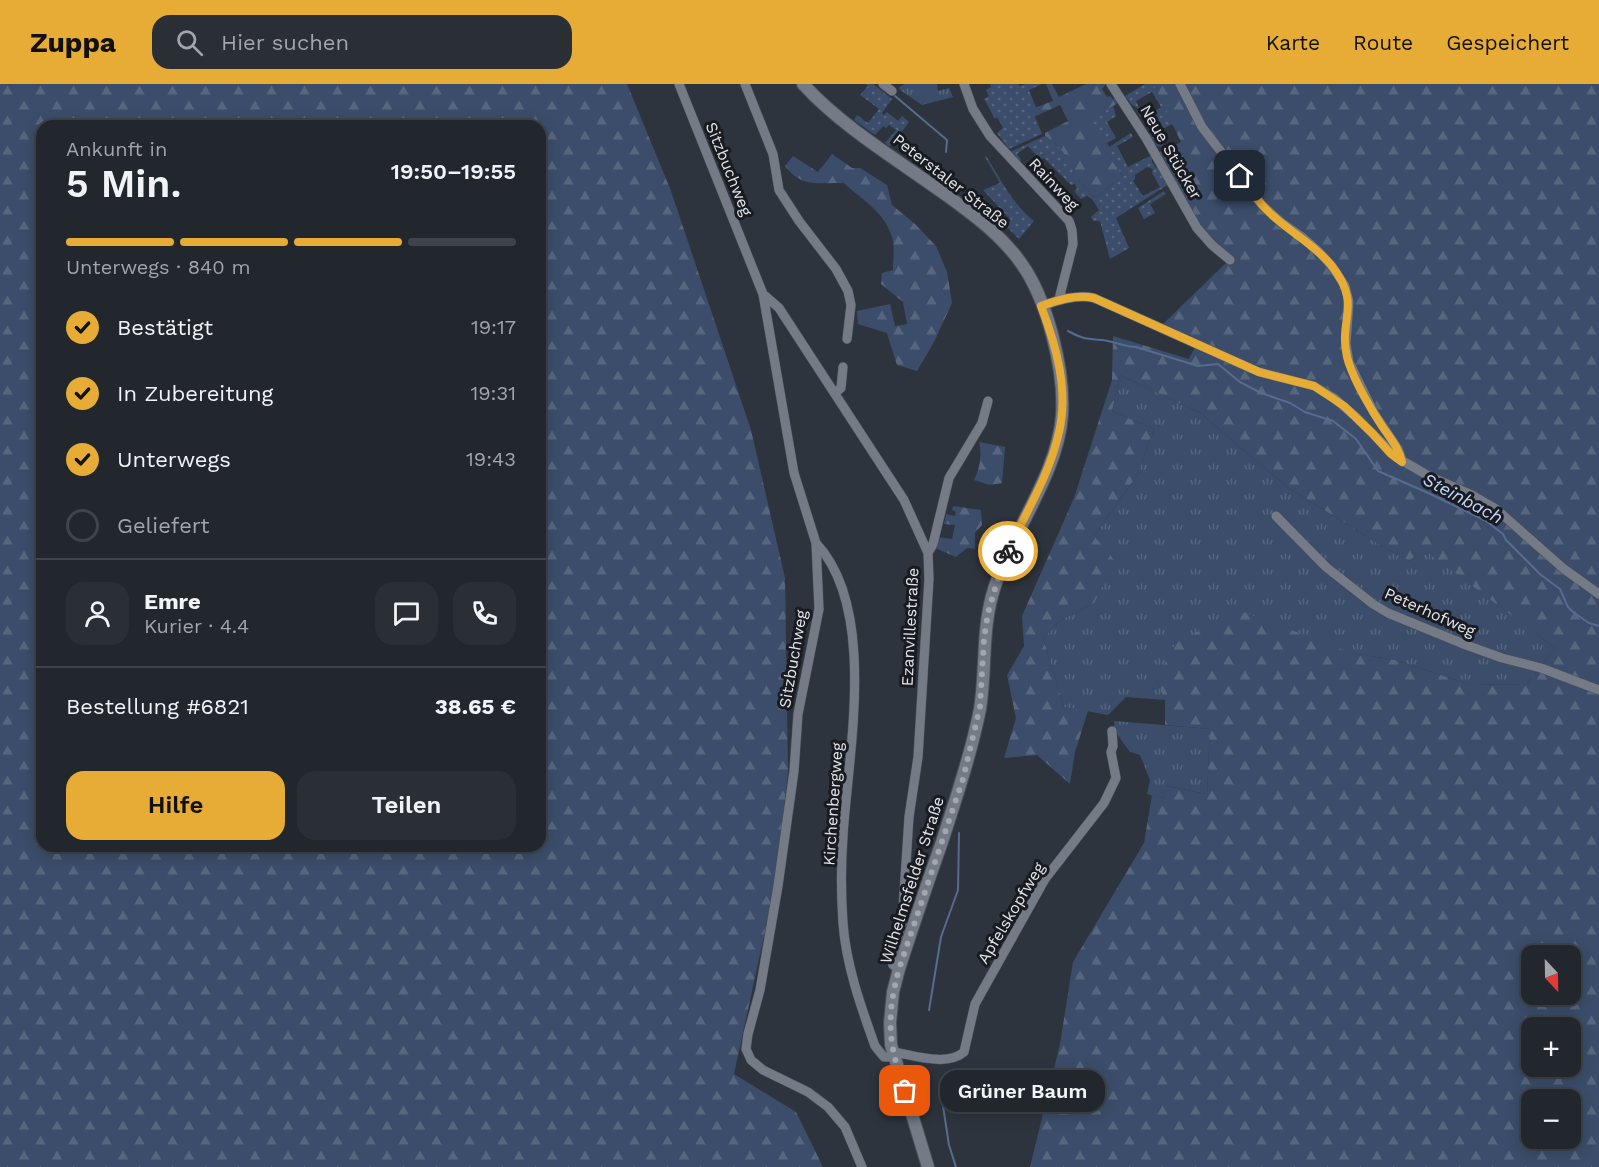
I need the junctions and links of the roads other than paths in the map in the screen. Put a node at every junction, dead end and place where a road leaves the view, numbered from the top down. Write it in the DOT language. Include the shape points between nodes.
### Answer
graph roads {
  1 [pos="679,84"];
  2 [pos="746,84"];
  3 [pos="803,84"];
  4 [pos="883,84"];
  5 [pos="964,84"];
  6 [pos="1111,84"];
  7 [pos="1180,84"];
  8 [pos="892,91"];
  9 [pos="1230,260"];
  10 [pos="764,294"];
  11 [pos="1059,299"];
  12 [pos="1041,306"];
  13 [pos="847,339"];
  14 [pos="843,367"];
  15 [pos="835,393"];
  16 [pos="988,402"];
  17 [pos="1402,462"];
  18 [pos="1276,516"];
  19 [pos="816,543"];
  20 [pos="928,554"];
  21 [pos="1599,594"];
  22 [pos="1599,690"];
  23 [pos="980,707"];
  24 [pos="1113,730"];
  25 [pos="899,969"];
  26 [pos="893,1055"];
  27 [pos="862,1167"];
  28 [pos="928,1167"];
  1 -- 10 [label="street, Sitzbuchweg"];
  2 -- 13 [label="street" via="773,154 778,187 848,291 851,305"];
  3 -- 12 [label="main road, Peterstaler Straße" via="834,114 997,236 1025,269"];
  4 -- 8 [label="street"];
  5 -- 11 [label="street, Rainweg" via="973,109 990,136 1069,221 1073,244"];
  6 -- 9 [label="street, Neue Stücker" via="1197,228"];
  7 -- 17 [label="street" via="1196,118 1262,205 1318,251 1345,286 1349,302 1349,362 1374,413 1398,448"];
  10 -- 15 [label="street, Ezanvillestraße" via="779,308"];
  10 -- 19 [label="street, Sitzbuchweg" via="794,473"];
  11 -- 12 [label="street"];
  11 -- 17 [label="street" via="1094,298 1259,372 1314,386 1350,411"];
  12 -- 23 [label="main road, Peterstaler Straße" via="1059,370 1061,422 1048,467 992,597 984,639"];
  14 -- 15 [label="street" via="841,386"];
  15 -- 20 [label="street, Ezanvillestraße" via="904,500"];
  16 -- 20 [label="street" via="982,423 950,478"];
  17 -- 21 [label="street" via="1496,509"];
  18 -- 22 [label="street, Peterhofweg" via="1326,567 1388,613 1466,645"];
  19 -- 26 [label="street, Kirchenbergweg" via="829,560 842,591 853,645 854,720 843,837 847,956 875,1046 884,1057"];
  19 -- 27 [label="street, Sitzbuchweg" via="819,609 798,714 778,886 746,1049 751,1060 763,1070 808,1092 828,1107 845,1127"];
  20 -- 25 [label="street, Ezanvillestraße" via="918,756 909,817 902,924 891,959"];
  23 -- 25 [label="main road, Wilhelmsfelder Straße" via="963,779"];
  24 -- 26 [label="street, Apfelskopfweg" via="1111,752 1116,778 1104,803 1046,879 975,1004 962,1054 935,1059"];
  25 -- 26 [label="main road, Wilhelmsfelder Straße" via="890,1023"];
  26 -- 28 [label="main road, Wilhelmsfelder Straße"];
}
